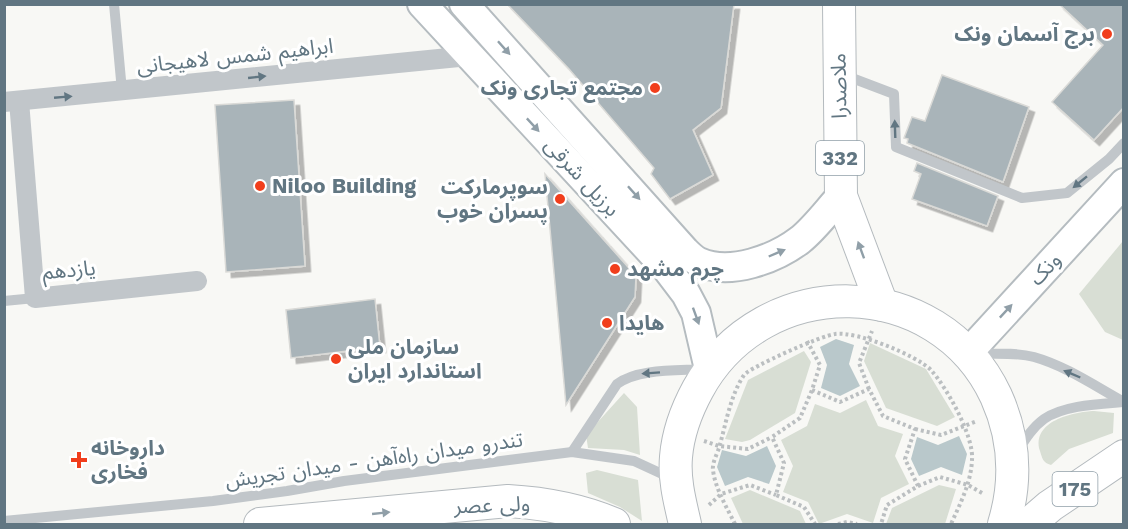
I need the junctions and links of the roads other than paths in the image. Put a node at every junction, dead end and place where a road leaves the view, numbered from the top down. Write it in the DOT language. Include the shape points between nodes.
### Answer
graph roads {
  1 [pos="114,4"];
  2 [pos="422,4"];
  3 [pos="465,4"];
  4 [pos="838,4"];
  5 [pos="470,56"];
  6 [pos="838,73"];
  7 [pos="122,91"];
  8 [pos="12,101"];
  9 [pos="1124,143"];
  10 [pos="1124,183"];
  11 [pos="841,196"];
  12 [pos="197,282"];
  13 [pos="35,298"];
  14 [pos="4,301"];
  15 [pos="882,305"];
  16 [pos="967,354"];
  17 [pos="709,369"];
  18 [pos="1124,402"];
  19 [pos="572,452"];
  20 [pos="1124,456"];
  21 [pos="1013,460"];
  22 [pos="676,481"];
  23 [pos="695,517"];
  24 [pos="1014,519"];
  25 [pos="4,521"];
  26 [pos="260,525"];
  27 [pos="614,525"];
  1 -- 7 [label="lane"];
  2 -- 5 [label="main road, برزیل شرقی"];
  3 -- 11 [label="main road, برزیل شرقی, one-way" via="698,262 720,268 759,260 786,249 808,232"];
  4 -- 6 [label="main road, ملاصدرا / 332"];
  7 -- 5 [label="street, ابراهیم شمس لاهیجانی, one-way"];
  5 -- 17 [label="main road, برزیل شرقی, one-way" via="667,269 696,313"];
  9 -- 6 [label="lane, one-way" via="1067,193 1022,198 896,147 894,94"];
  6 -- 11 [label="main road, ملاصدرا / 332"];
  8 -- 7 [label="street, ابراهیم شمس لاهیجانی, one-way"];
  8 -- 13 [label="street, یازدهم"];
  16 -- 10 [label="main road, ونک, one-way"];
  15 -- 11 [label="main road, ملاصدرا / 332, one-way"];
  12 -- 13 [label="street, یازدهم"];
  13 -- 14 [label="lane"];
  15 -- 16 [label="main road" via="934,326"];
  15 -- 17 [label="main road" via="834,301 787,310 744,334"];
  18 -- 16 [label="lane, one-way" via="1034,357"];
  16 -- 21 [label="main road" via="1003,412"];
  17 -- 19 [label="lane, one-way" via="639,374 617,384"];
  17 -- 22 [label="main road" via="686,412 676,456"];
  18 -- 21 [label="lane" via="1084,406 1044,419 1027,435"];
  19 -- 22 [label="lane, تندرو میدان راه‌آهن - میدان تجریش" via="634,461"];
  19 -- 25 [label="lane, تندرو میدان راه‌آهن - میدان تجریش" via="213,501"];
  20 -- 24 [label="main road, 175" via="1050,506"];
  21 -- 24 [label="main road"];
  22 -- 23 [label="main road"];
  26 -- 27 [label="main road, ولی عصر, one-way" via="508,501 539,503"];
}
